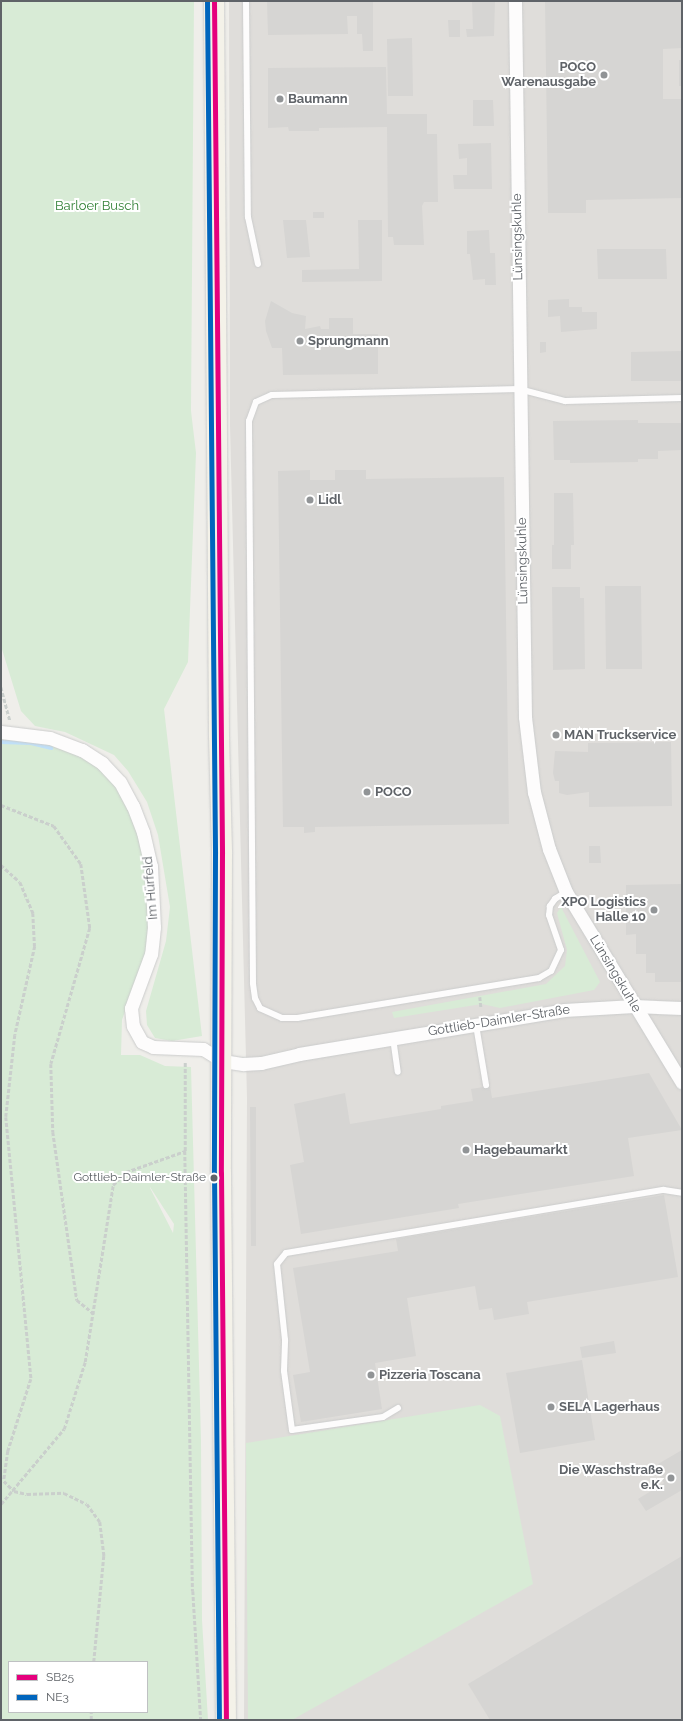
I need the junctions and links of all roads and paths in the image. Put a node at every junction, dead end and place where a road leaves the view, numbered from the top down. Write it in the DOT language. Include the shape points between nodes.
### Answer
graph roads {
  1 [pos="214,1"];
  2 [pos="246,1"];
  3 [pos="515,1"];
  4 [pos="258,264"];
  5 [pos="520,389"];
  6 [pos="682,398"];
  7 [pos="1,687"];
  8 [pos="7,732"];
  9 [pos="1,805"];
  10 [pos="1,865"];
  11 [pos="566,892"];
  12 [pos="480,997"];
  13 [pos="634,1006"];
  14 [pos="481,1007"];
  15 [pos="682,1008"];
  16 [pos="476,1025"];
  17 [pos="393,1038"];
  18 [pos="185,1049"];
  19 [pos="223,1061"];
  20 [pos="398,1072"];
  21 [pos="682,1083"];
  22 [pos="486,1085"];
  23 [pos="185,1151"];
  24 [pos="682,1193"];
  25 [pos="94,1314"];
  26 [pos="398,1408"];
  27 [pos="14,1491"];
  28 [pos="1,1504"];
  29 [pos="94,1661"];
  30 [pos="201,1720"];
  31 [pos="226,1720"];
  1 -- 19 [label="main road"];
  2 -- 4 [label="lane" via="248,217"];
  3 -- 5 [label="street, Lünsingskuhle"];
  5 -- 6 [label="lane" via="565,401"];
  5 -- 11 [label="street, Lünsingskuhle" via="527,746 540,821"];
  5 -- 11 [label="lane" via="272,395 256,402 249,421 255,998 260,1008 282,1018 297,1018 539,978 551,971 561,950 549,915 550,906 555,899"];
  7 -- 8 [label="path"];
  8 -- 18 [label="street, Im Hürfeld" via="50,738 82,750 102,763 120,782 143,832 150,866 154,927 151,954 132,1008 133,1026 142,1042 153,1047"];
  9 -- 25 [label="path" via="54,826 81,864 90,928 51,1064 53,1132 77,1300"];
  10 -- 27 [label="path" via="20,882 33,913 35,946 16,1035 6,1117 31,1379 8,1451 4,1481"];
  11 -- 13 [label="street, Lünsingskuhle"];
  12 -- 14 [label="path"];
  13 -- 15 [label="street, Gottlieb-Daimler-Straße"];
  13 -- 16 [label="street, Gottlieb-Daimler-Straße" via="564,1010"];
  13 -- 21 [label="street, Lünsingskuhle"];
  16 -- 17 [label="street, Gottlieb-Daimler-Straße"];
  16 -- 22 [label="lane"];
  17 -- 19 [label="street, Gottlieb-Daimler-Straße" via="261,1063"];
  17 -- 20 [label="lane"];
  18 -- 19 [label="street, Im Hürfeld" via="203,1048"];
  18 -- 23 [label="path"];
  19 -- 31 [label="main road" via="221,1173"];
  23 -- 25 [label="path" via="126,1172 113,1185"];
  23 -- 30 [label="path" via="193,1591"];
  24 -- 26 [label="lane" via="664,1190 286,1253 277,1264 285,1340 284,1371 292,1430 383,1417"];
  25 -- 27 [label="path" via="85,1362 64,1429"];
  27 -- 28 [label="path"];
  27 -- 29 [label="path" via="27,1494 64,1493 87,1504 100,1522 104,1556"];
}
